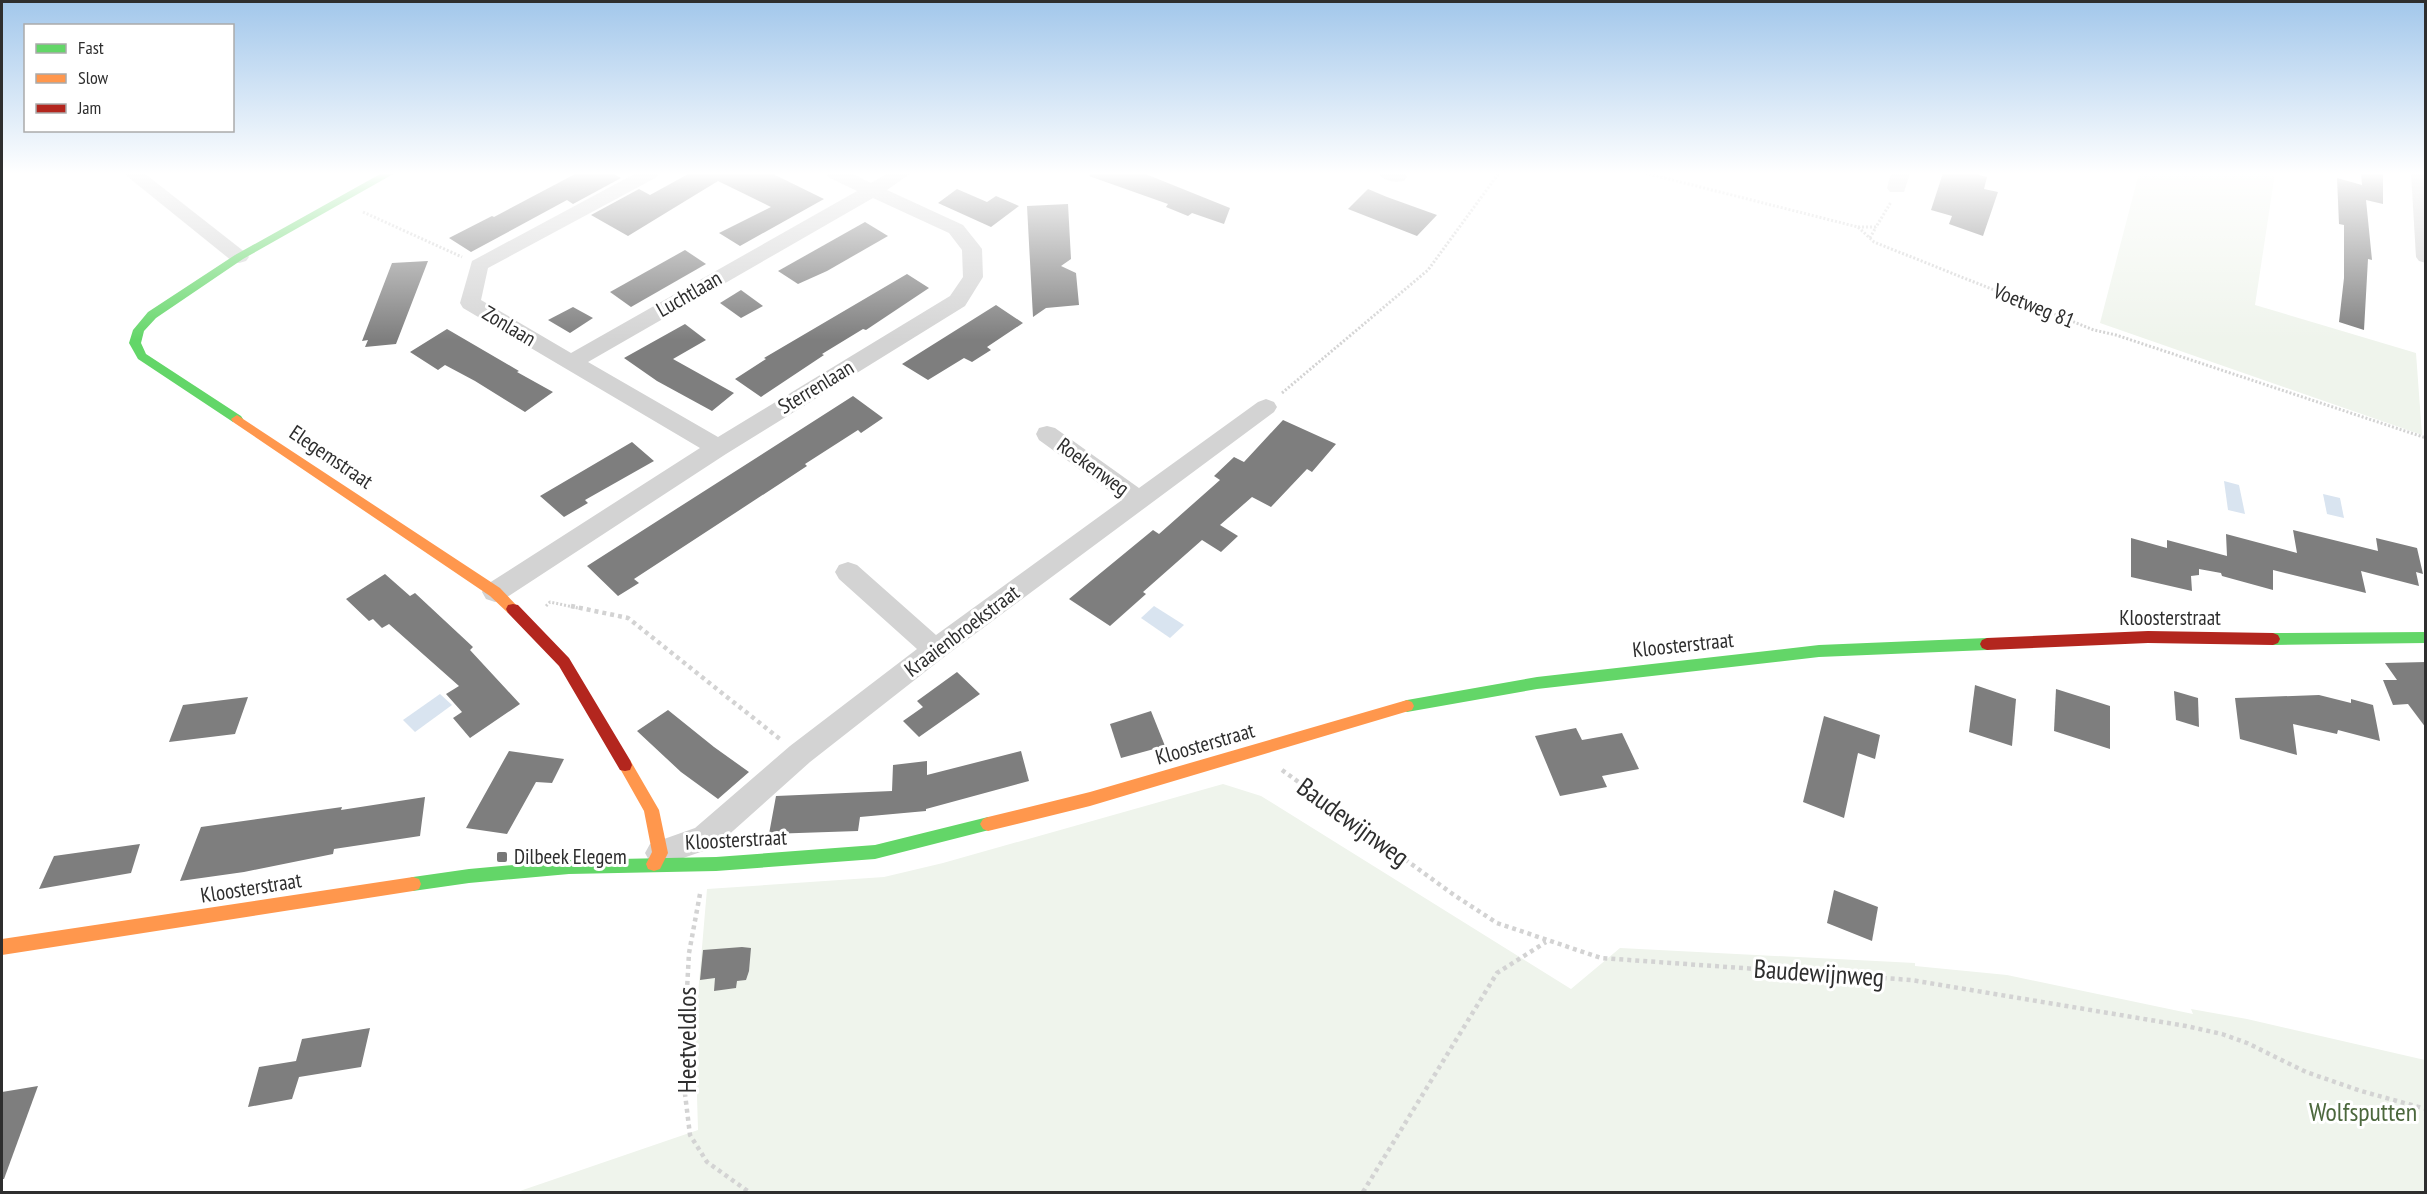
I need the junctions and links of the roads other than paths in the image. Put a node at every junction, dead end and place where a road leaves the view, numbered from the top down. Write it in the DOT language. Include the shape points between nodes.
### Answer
graph roads {
  1 [pos="202,229"];
  2 [pos="287,229"];
  3 [pos="546,229"];
  4 [pos="804,229"];
  5 [pos="955,229"];
  6 [pos="2424,229"];
  7 [pos="238,257"];
  8 [pos="2426,257"];
  9 [pos="570,363"];
  10 [pos="1266,407"];
  11 [pos="1047,434"];
  12 [pos="718,448"];
  13 [pos="1139,500"];
  14 [pos="848,572"];
  15 [pos="495,592"];
  16 [pos="2426,636"];
  17 [pos="935,650"];
  18 [pos="657,858"];
  19 [pos="2,947"];
  1 -- 7 [label="street"];
  2 -- 7 [label="street, Elegemstraat"];
  3 -- 9 [label="street, Zonlaan" via="479,265 470,303"];
  4 -- 9 [label="street, Luchtlaan"];
  5 -- 12 [label="street, Sterrenlaan" via="972,249 973,277 958,301"];
  6 -- 8 [label="street"];
  7 -- 15 [label="street, Elegemstraat" via="152,315 139,330 135,343 142,356"];
  9 -- 12 [label="street, Zonlaan"];
  10 -- 13 [label="street, Kraaienbroekstraat"];
  11 -- 13 [label="street, Roekenweg"];
  12 -- 15 [label="street, Sterrenlaan"];
  13 -- 17 [label="street, Kraaienbroekstraat"];
  14 -- 17 [label="street"];
  15 -- 18 [label="street, Elegemstraat" via="564,662 651,810"];
  16 -- 18 [label="street, Kloosterstraat" via="2329,640 2148,637 1819,651 1537,683 1392,709 1090,799 875,852 707,864"];
  17 -- 18 [label="street, Kraaienbroekstraat" via="800,754 705,838"];
  18 -- 19 [label="street, Kloosterstraat" via="469,876"];
}
